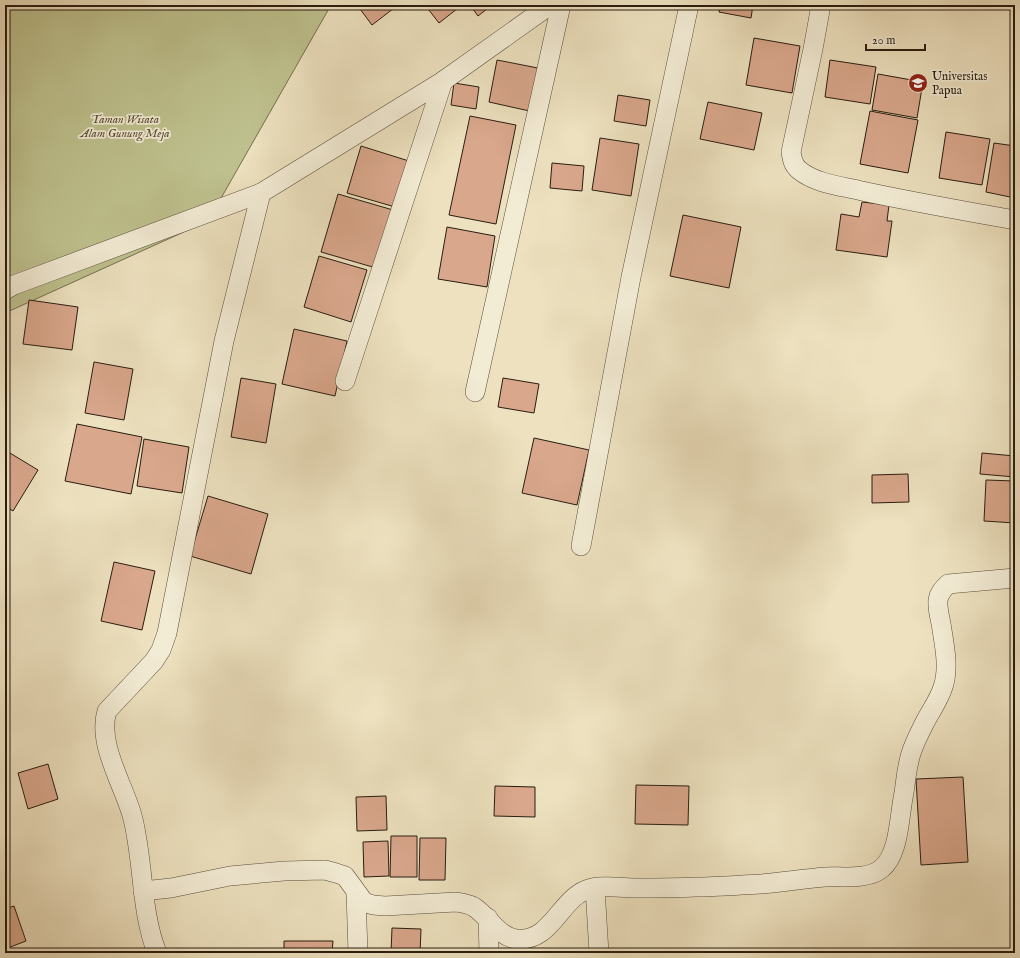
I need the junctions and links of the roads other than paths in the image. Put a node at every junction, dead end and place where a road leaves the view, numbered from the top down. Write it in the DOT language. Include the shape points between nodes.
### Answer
graph roads {
  1 [pos="550,5"];
  2 [pos="561,5"];
  3 [pos="689,5"];
  4 [pos="821,5"];
  5 [pos="443,81"];
  6 [pos="261,193"];
  7 [pos="1015,220"];
  8 [pos="5,290"];
  9 [pos="345,381"];
  10 [pos="475,392"];
  11 [pos="581,546"];
  12 [pos="1015,578"];
  13 [pos="595,888"];
  14 [pos="143,891"];
  15 [pos="356,893"];
  16 [pos="488,918"];
  17 [pos="157,953"];
  18 [pos="358,953"];
  19 [pos="489,953"];
  20 [pos="599,953"];
  1 -- 5 [label="street"];
  2 -- 10 [label="street"];
  3 -- 11 [label="street" via="631,277"];
  4 -- 7 [label="street" via="791,152 794,166 809,177 827,183"];
  5 -- 6 [label="street"];
  5 -- 9 [label="street"];
  6 -- 8 [label="street"];
  6 -- 14 [label="street" via="224,341 167,633 154,661 107,711 104,721 110,759 132,815"];
  12 -- 13 [label="street" via="948,584 941,591 938,609 946,670 944,685 912,751 898,835 891,858 881,869 865,875 761,884"];
  13 -- 16 [label="street" via="575,896 550,926 538,935 523,939 509,938"];
  13 -- 20 [label="street"];
  14 -- 15 [label="street" via="230,876 324,870 345,876"];
  14 -- 17 [label="street"];
  15 -- 16 [label="street" via="364,902 373,905 456,902 474,907"];
  15 -- 18 [label="street"];
  16 -- 19 [label="street"];
}
